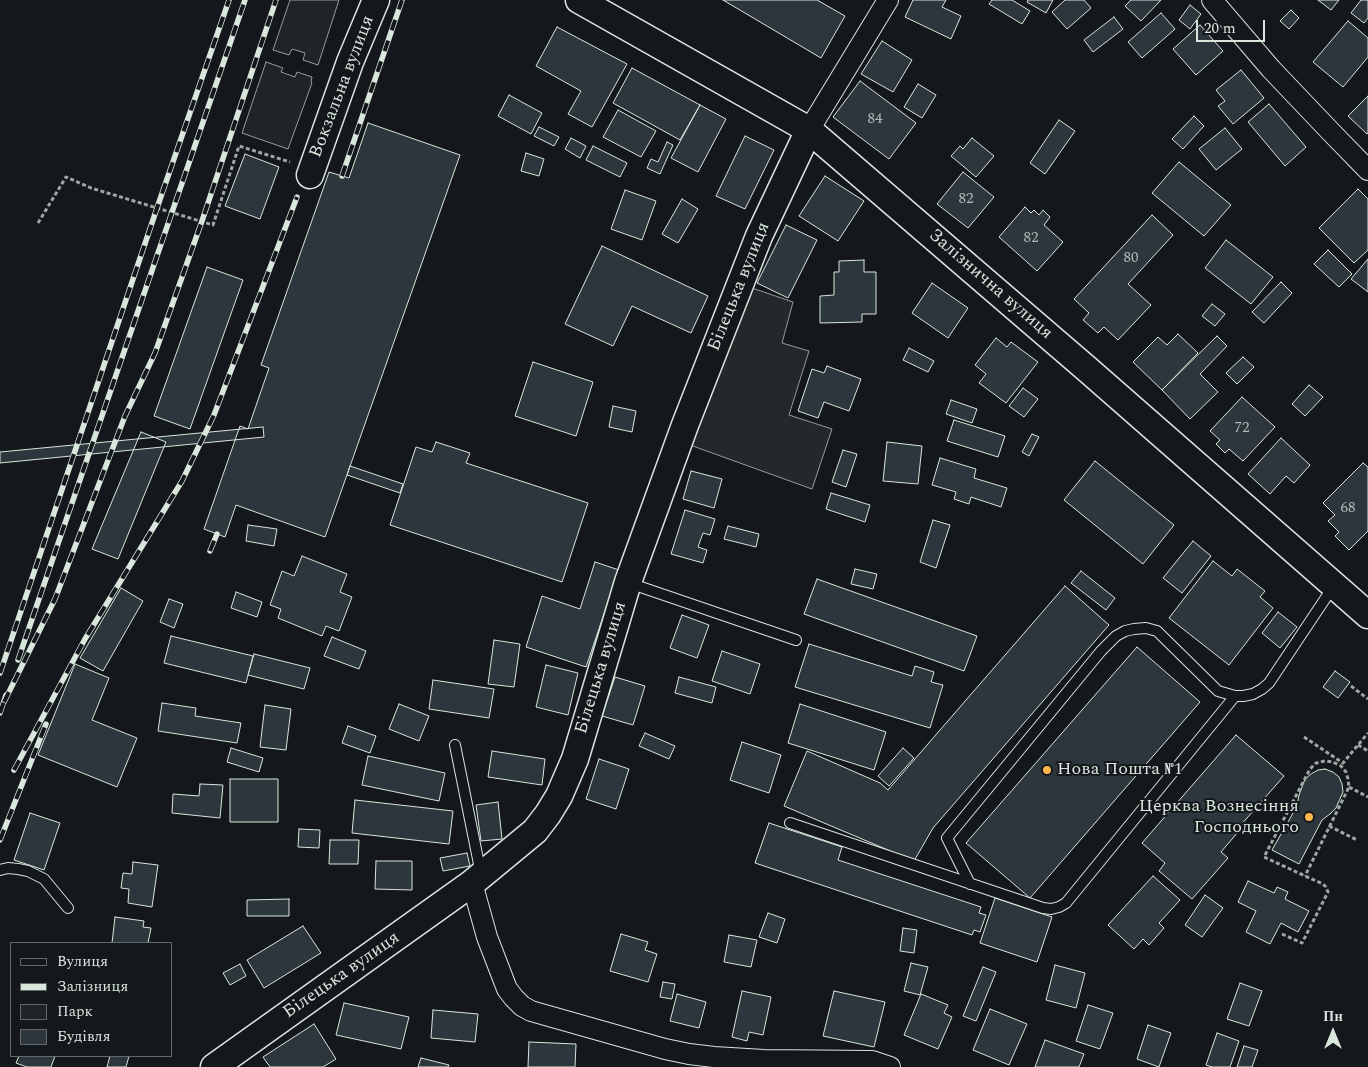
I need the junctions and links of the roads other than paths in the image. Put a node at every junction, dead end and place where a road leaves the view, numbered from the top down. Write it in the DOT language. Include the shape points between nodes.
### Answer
graph roads {
  1 [pos="376,0"];
  2 [pos="580,0"];
  3 [pos="888,0"];
  4 [pos="1212,0"];
  5 [pos="809,130"];
  6 [pos="1368,170"];
  7 [pos="311,172"];
  8 [pos="628,582"];
  9 [pos="1334,585"];
  10 [pos="1368,615"];
  11 [pos="796,640"];
  12 [pos="1234,696"];
  13 [pos="456,745"];
  14 [pos="790,823"];
  15 [pos="0,870"];
  16 [pos="477,879"];
  17 [pos="970,884"];
  18 [pos="68,908"];
  19 [pos="214,1067"];
  20 [pos="890,1067"];
  1 -- 7 [label="street, Вокзальна вулиця"];
  2 -- 5 [label="street, Залізнична вулиця"];
  3 -- 5 [label="street"];
  4 -- 6 [label="street"];
  5 -- 8 [label="street, Білецька вулиця" via="756,245"];
  5 -- 9 [label="street, Залізнична вулиця"];
  8 -- 11 [label="lane"];
  8 -- 16 [label="street, Білецька вулиця" via="575,759 559,796 535,831"];
  9 -- 10 [label="street, Залізнична вулиця"];
  9 -- 12 [label="lane" via="1270,683 1253,694"];
  12 -- 17 [label="lane" via="1066,903 1051,909 1043,908"];
  12 -- 17 [label="lane" via="1218,692 1157,632 1146,628 1134,629 1116,636 947,838"];
  13 -- 16 [label="lane"];
  14 -- 17 [label="lane"];
  15 -- 18 [label="lane" via="28,871 44,879"];
  16 -- 19 [label="street, Білецька вулиця"];
  16 -- 20 [label="street" via="487,937 507,989 531,1011 689,1054 764,1060 872,1061"];
}
